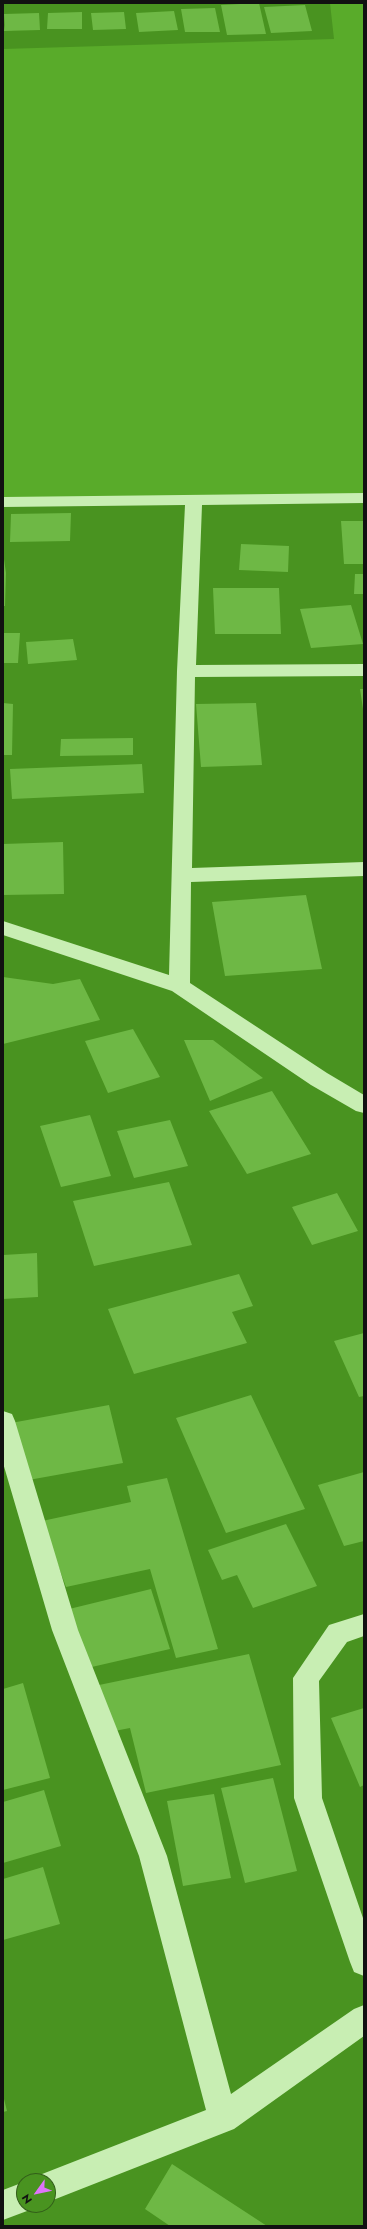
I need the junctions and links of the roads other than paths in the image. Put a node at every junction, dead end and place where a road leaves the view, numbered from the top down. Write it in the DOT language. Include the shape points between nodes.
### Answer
graph roads {
  1 [pos="364,498"];
  2 [pos="194,499"];
  3 [pos="3,502"];
  4 [pos="364,670"];
  5 [pos="186,671"];
  6 [pos="364,869"];
  7 [pos="182,875"];
  8 [pos="3,928"];
  9 [pos="179,986"];
  10 [pos="364,1105"];
  11 [pos="3,1421"];
  12 [pos="364,1625"];
  13 [pos="364,1962"];
  14 [pos="364,2019"];
  15 [pos="223,2118"];
  16 [pos="56,2184"];
  17 [pos="16,2200"];
  18 [pos="3,2205"];
  1 -- 2 [label="street"];
  2 -- 3 [label="street"];
  2 -- 5 [label="street"];
  4 -- 5 [label="street"];
  5 -- 7 [label="street"];
  6 -- 7 [label="street"];
  7 -- 9 [label="street"];
  8 -- 9 [label="street"];
  9 -- 10 [label="street" via="319,1079"];
  11 -- 15 [label="street" via="65,1630 153,1856"];
  12 -- 13 [label="street" via="338,1633 306,1678 308,1798"];
  14 -- 15 [label="street"];
  15 -- 16 [label="street"];
  17 -- 18 [label="street"];
}
